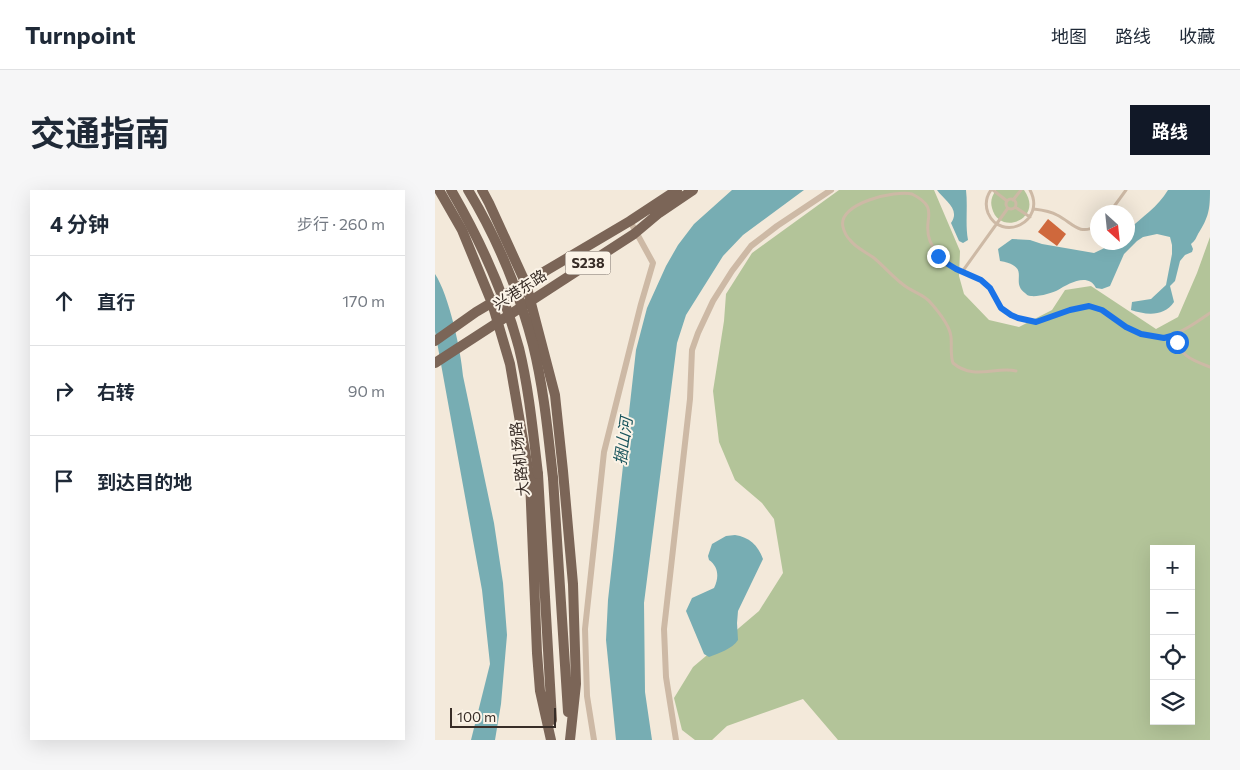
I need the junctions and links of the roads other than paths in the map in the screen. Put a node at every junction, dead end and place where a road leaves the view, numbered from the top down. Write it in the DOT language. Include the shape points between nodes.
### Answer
graph roads {
  1 [pos="439,190"];
  2 [pos="451,190"];
  3 [pos="468,190"];
  4 [pos="482,190"];
  5 [pos="677,190"];
  6 [pos="693,190"];
  7 [pos="831,190"];
  8 [pos="992,190"];
  9 [pos="1021,190"];
  10 [pos="1030,190"];
  11 [pos="1126,190"];
  12 [pos="1013,200"];
  13 [pos="1007,201"];
  14 [pos="1115,205"];
  15 [pos="1015,207"];
  16 [pos="1008,208"];
  17 [pos="1033,209"];
  18 [pos="1030,217"];
  19 [pos="631,221"];
  20 [pos="996,223"];
  21 [pos="1090,229"];
  22 [pos="636,232"];
  23 [pos="962,272"];
  24 [pos="526,284"];
  25 [pos="531,301"];
  26 [pos="492,303"];
  27 [pos="1210,313"];
  28 [pos="499,322"];
  29 [pos="1175,335"];
  30 [pos="435,341"];
  31 [pos="435,363"];
  32 [pos="1210,367"];
  33 [pos="1017,371"];
  34 [pos="552,740"];
  35 [pos="570,740"];
  36 [pos="594,740"];
  37 [pos="676,740"];
  1 -- 26 [label="main road" via="462,230"];
  2 -- 34 [label="main road, 大路机场路, bridge" via="482,247 511,323 525,380 538,474"];
  3 -- 35 [label="main road, 大路机场路, bridge" via="494,235 522,309 540,378 553,478"];
  4 -- 24 [label="main road"];
  5 -- 19 [label="main road, 兴港东路 / S238"];
  6 -- 22 [label="main road, 兴港东路 / S238"];
  7 -- 37 [label="street" via="751,246 713,300 692,350 690,399 664,629 666,677"];
  8 -- 13 [label="lane"];
  8 -- 20 [label="lane" via="986,200 989,216"];
  9 -- 12 [label="lane"];
  10 -- 17 [label="lane"];
  11 -- 14 [label="lane"];
  12 -- 13 [label="lane"];
  12 -- 15 [label="lane"];
  13 -- 16 [label="lane"];
  15 -- 16 [label="lane"];
  15 -- 18 [label="lane"];
  16 -- 20 [label="lane"];
  17 -- 18 [label="lane"];
  17 -- 21 [label="lane" via="1056,214 1075,228"];
  18 -- 20 [label="lane" via="1016,227 1008,228"];
  19 -- 22 [label="street"];
  19 -- 24 [label="main road, 兴港东路 / S238"];
  20 -- 23 [label="lane"];
  22 -- 25 [label="main road, 兴港东路 / S238"];
  22 -- 36 [label="street" via="653,263 604,452 585,629 587,696"];
  23 -- 29 [label="lane" via="987,284 1005,312 1026,320 1036,322 1089,306 1102,310 1141,334 1164,338"];
  23 -- 33 [label="lane" via="943,261 933,249 926,228 930,213 928,207 914,195 902,191 887,194 866,200 846,213 843,227 850,241 907,288 925,296 942,318 951,332 953,363 957,367 976,372"];
  24 -- 25 [label="main road"];
  24 -- 26 [label="main road, 兴港东路 / S238"];
  25 -- 28 [label="main road, 兴港东路 / S238"];
  25 -- 35 [label="main road" via="555,395 563,471 573,584 576,684"];
  26 -- 28 [label="main road"];
  26 -- 30 [label="main road, 兴港东路 / S238"];
  27 -- 29 [label="lane"];
  28 -- 31 [label="main road, 兴港东路 / S238"];
  28 -- 34 [label="main road" via="511,364 529,480 540,691"];
  29 -- 32 [label="lane" via="1183,354"];
}
